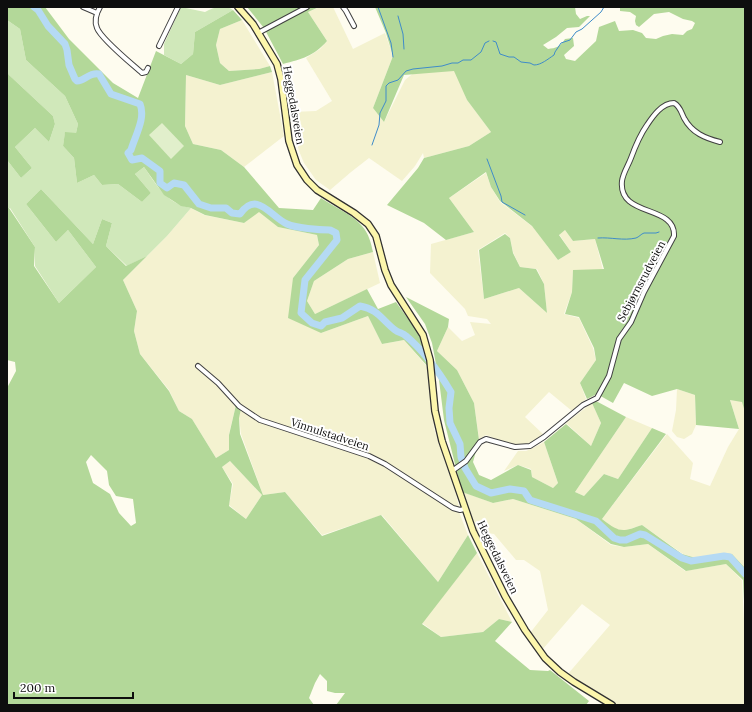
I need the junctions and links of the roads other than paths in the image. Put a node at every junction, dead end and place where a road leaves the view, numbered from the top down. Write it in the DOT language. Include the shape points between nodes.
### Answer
graph roads {
  1 [pos="83,7"];
  2 [pos="100,7"];
  3 [pos="178,7"];
  4 [pos="238,7"];
  5 [pos="307,7"];
  6 [pos="343,7"];
  7 [pos="97,13"];
  8 [pos="354,26"];
  9 [pos="258,33"];
  10 [pos="159,46"];
  11 [pos="148,68"];
  12 [pos="720,142"];
  13 [pos="198,366"];
  14 [pos="452,471"];
  15 [pos="464,509"];
  16 [pos="612,705"];
  1 -- 7 [label="street"];
  2 -- 7 [label="street"];
  3 -- 10 [label="street"];
  4 -- 9 [label="main road, Heggedalsveien"];
  5 -- 9 [label="street"];
  6 -- 8 [label="street"];
  7 -- 11 [label="street" via="96,27 101,35 142,73"];
  9 -- 14 [label="main road, Heggedalsveien" via="279,71 289,141 295,161 306,180 317,190 362,219 373,231 388,278 423,335 430,360 437,423"];
  12 -- 14 [label="street, Sebjørnsrudveien" via="694,132 674,103 666,104 650,121 625,170 622,180 623,192 632,204 668,220 673,226 674,236 619,339 604,386 597,398 582,405 537,442 515,447 486,438 480,442 466,462"];
  13 -- 15 [label="street, Vinnulstadveien" via="239,406 260,420 369,456 453,508"];
  14 -- 15 [label="main road, Heggedalsveien"];
  15 -- 16 [label="main road, Heggedalsveien" via="505,596 535,646 560,672"];
}
